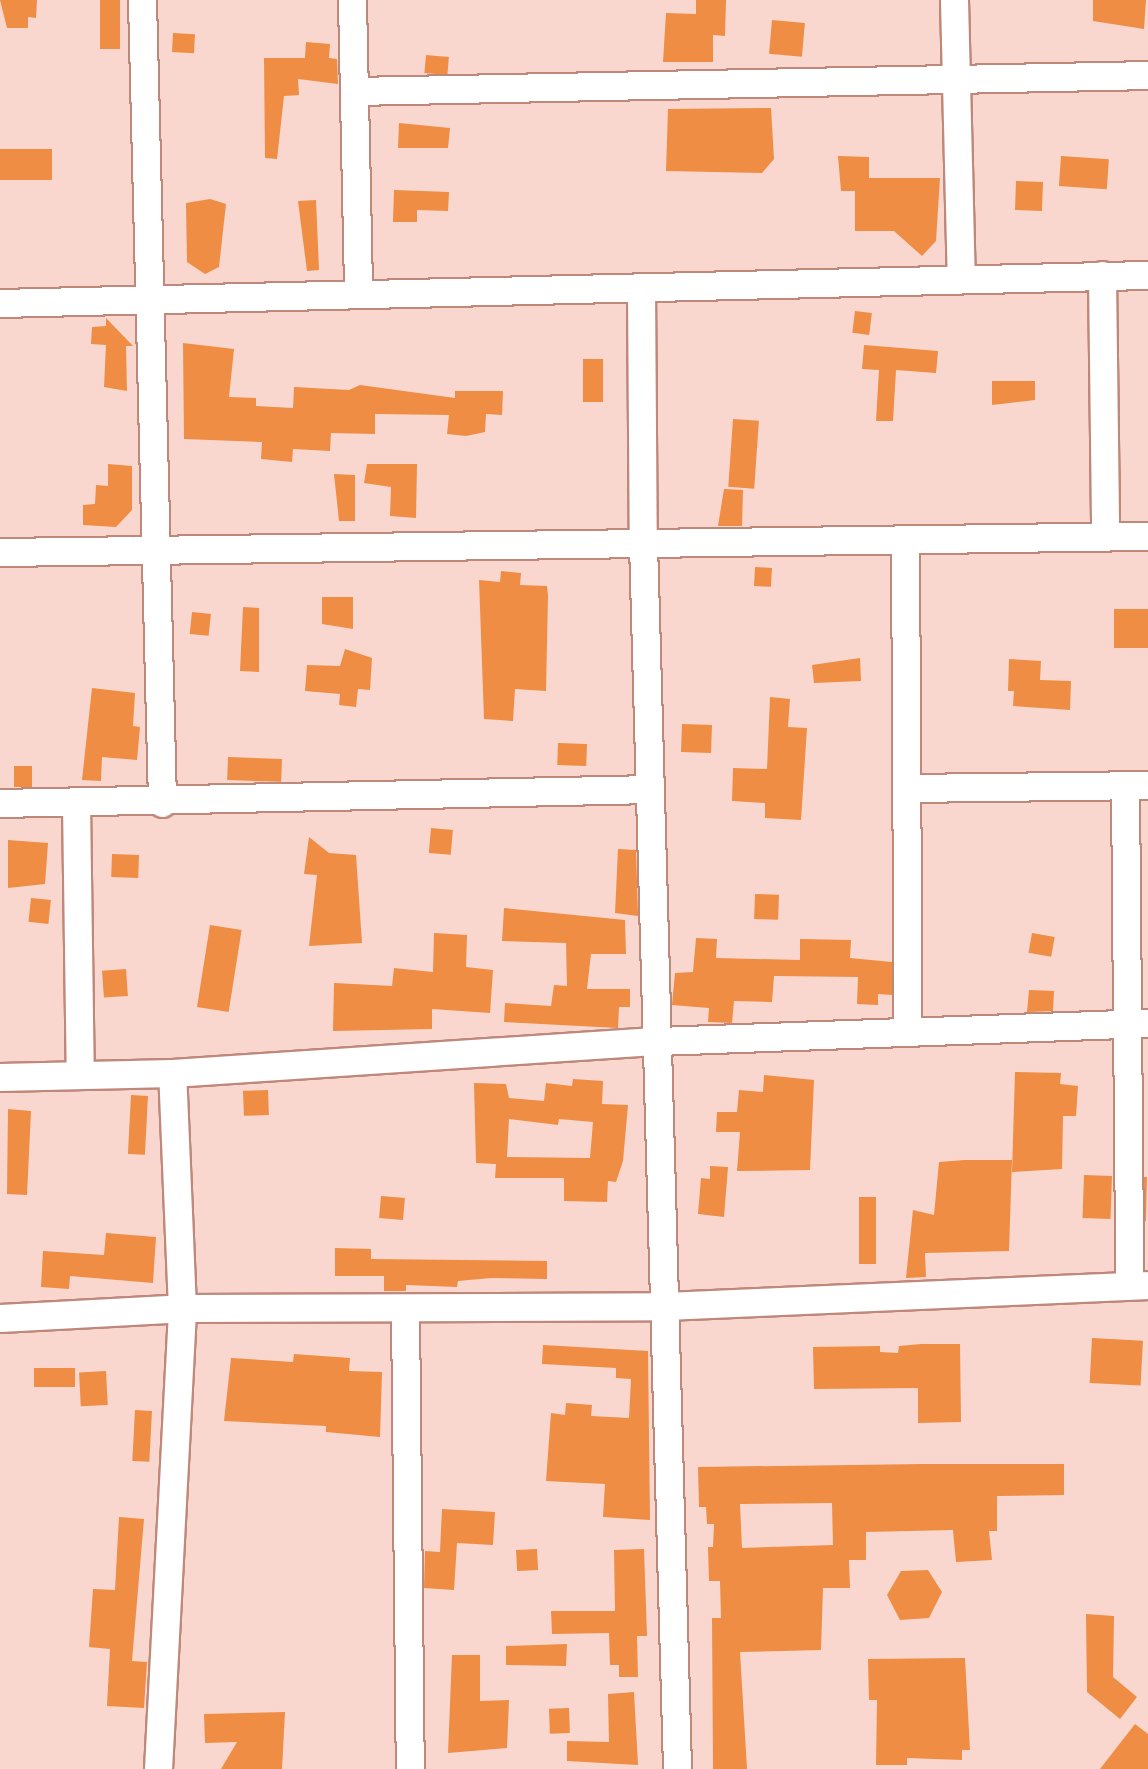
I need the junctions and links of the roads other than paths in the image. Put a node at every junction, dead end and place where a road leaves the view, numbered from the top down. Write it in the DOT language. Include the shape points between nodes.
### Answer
graph roads {
  1 [pos="142,0"];
  2 [pos="352,0"];
  3 [pos="954,0"];
  4 [pos="956,75"];
  5 [pos="1148,75"];
  6 [pos="354,91"];
  7 [pos="1148,274"];
  8 [pos="1102,275"];
  9 [pos="961,279"];
  10 [pos="641,287"];
  11 [pos="358,294"];
  12 [pos="148,299"];
  13 [pos="0,303"];
  14 [pos="1105,536"];
  15 [pos="1148,536"];
  16 [pos="905,539"];
  17 [pos="643,543"];
  18 [pos="157,550"];
  19 [pos="0,552"];
  20 [pos="1136,785"];
  21 [pos="906,788"];
  22 [pos="650,789"];
  23 [pos="0,803"];
  24 [pos="76,803"];
  25 [pos="162,803"];
  26 [pos="1138,1023"];
  27 [pos="908,1032"];
  28 [pos="658,1041"];
  29 [pos="172,1073"];
  30 [pos="80,1074"];
  31 [pos="0,1077"];
  32 [pos="1138,1285"];
  33 [pos="667,1306"];
  34 [pos="182,1308"];
  35 [pos="405,1310"];
  36 [pos="0,1318"];
  37 [pos="158,1769"];
  38 [pos="410,1769"];
  39 [pos="677,1769"];
  1 -- 12 [label="street"];
  2 -- 6 [label="street"];
  3 -- 4 [label="street"];
  4 -- 5 [label="street"];
  4 -- 6 [label="street"];
  4 -- 9 [label="street"];
  6 -- 11 [label="street"];
  7 -- 8 [label="street"];
  8 -- 9 [label="street"];
  8 -- 14 [label="street"];
  9 -- 10 [label="street"];
  10 -- 11 [label="street"];
  10 -- 17 [label="street"];
  11 -- 12 [label="street"];
  12 -- 13 [label="street"];
  12 -- 18 [label="street"];
  14 -- 15 [label="street"];
  14 -- 16 [label="street"];
  16 -- 17 [label="street"];
  16 -- 21 [label="street"];
  17 -- 18 [label="street"];
  17 -- 22 [label="street"];
  18 -- 19 [label="street"];
  18 -- 25 [label="street"];
  20 -- 21 [label="street"];
  20 -- 26 [label="street"];
  21 -- 27 [label="street"];
  22 -- 25 [label="street"];
  22 -- 28 [label="street"];
  23 -- 24 [label="street"];
  24 -- 25 [label="street"];
  24 -- 30 [label="street"];
  26 -- 27 [label="street"];
  26 -- 32 [label="street"];
  27 -- 28 [label="street"];
  28 -- 29 [label="street"];
  28 -- 33 [label="street"];
  29 -- 30 [label="street"];
  29 -- 34 [label="street"];
  30 -- 31 [label="street"];
  32 -- 33 [label="street"];
  33 -- 35 [label="street"];
  33 -- 39 [label="street"];
  34 -- 35 [label="street"];
  34 -- 36 [label="street"];
  34 -- 37 [label="street"];
  35 -- 38 [label="street"];
}
